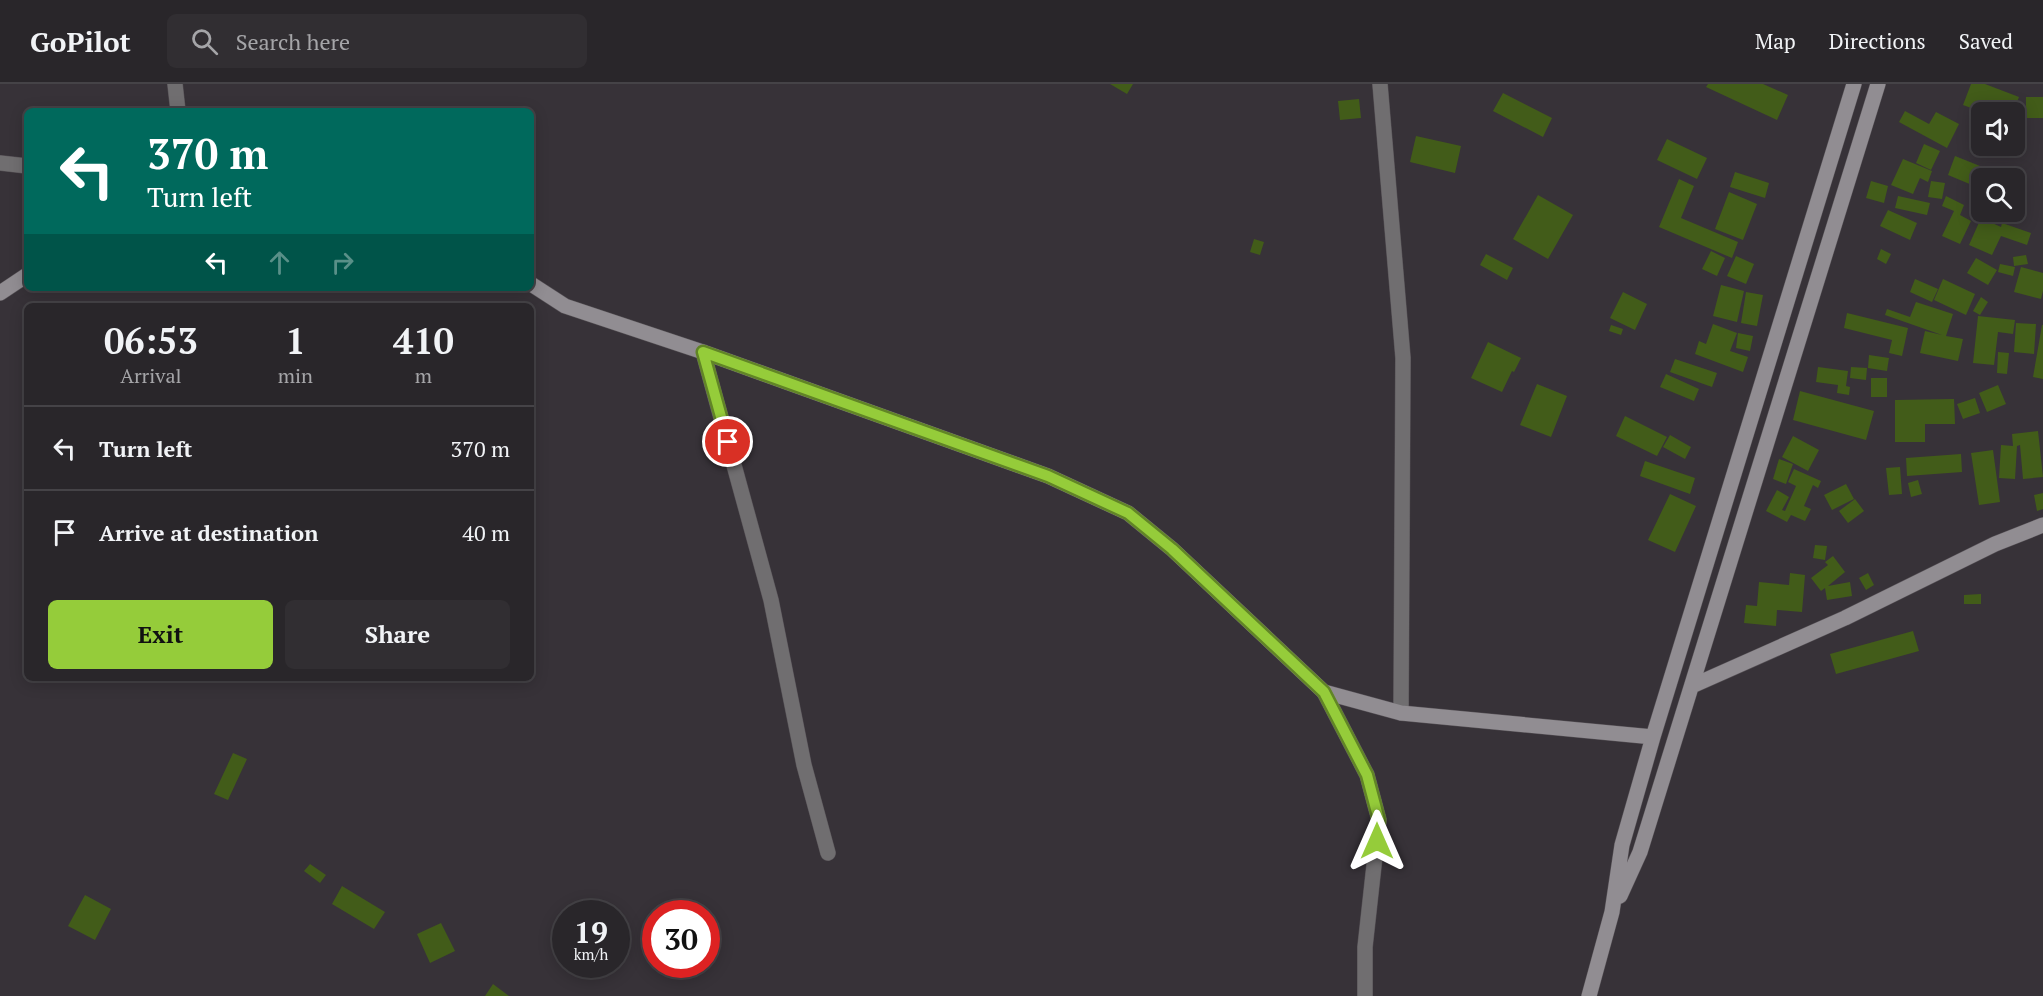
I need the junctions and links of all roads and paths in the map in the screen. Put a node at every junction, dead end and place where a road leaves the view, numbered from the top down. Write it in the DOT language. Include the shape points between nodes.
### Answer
graph roads {
  1 [pos="175,84"];
  2 [pos="1380,84"];
  3 [pos="1854,84"];
  4 [pos="1878,84"];
  5 [pos="178,108"];
  6 [pos="0,163"];
  7 [pos="24,166"];
  8 [pos="24,277"];
  9 [pos="534,286"];
  10 [pos="0,293"];
  11 [pos="703,352"];
  12 [pos="2043,525"];
  13 [pos="1692,686"];
  14 [pos="1324,692"];
  15 [pos="1401,713"];
  16 [pos="1653,737"];
  17 [pos="828,853"];
  18 [pos="1612,912"];
  19 [pos="1365,996"];
  20 [pos="1589,996"];
  1 -- 5 [label="street"];
  2 -- 15 [label="street" via="1402,358"];
  3 -- 16 [label="main road"];
  4 -- 13 [label="main road"];
  6 -- 7 [label="street"];
  8 -- 10 [label="main road"];
  9 -- 11 [label="main road" via="565,306"];
  11 -- 14 [label="main road" via="1048,476 1128,513 1172,549"];
  11 -- 17 [label="street" via="771,600 804,765"];
  12 -- 13 [label="main road"];
  13 -- 18 [label="main road" via="1640,852"];
  14 -- 15 [label="main road"];
  14 -- 19 [label="street" via="1367,775 1379,820 1365,947"];
  15 -- 16 [label="main road"];
  16 -- 18 [label="main road" via="1622,846"];
  18 -- 20 [label="main road"];
}
